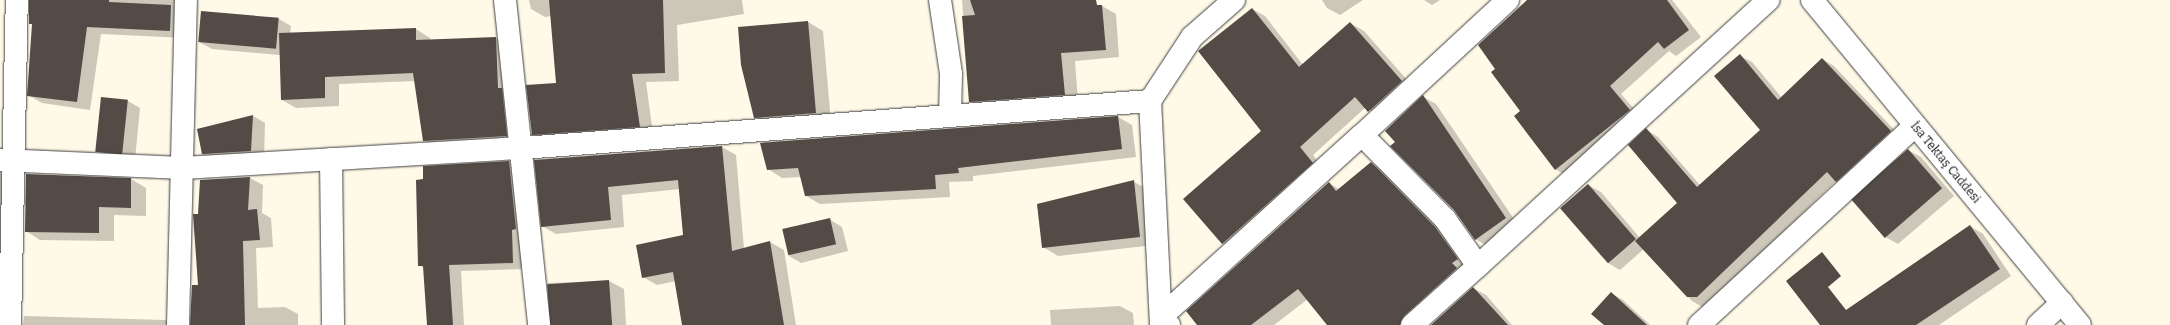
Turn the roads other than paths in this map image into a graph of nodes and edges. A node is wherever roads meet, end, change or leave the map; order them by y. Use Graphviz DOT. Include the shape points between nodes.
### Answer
graph roads {
  1 [pos="17,0"];
  2 [pos="186,0"];
  3 [pos="504,0"];
  4 [pos="940,0"];
  5 [pos="1234,0"];
  6 [pos="1508,0"];
  7 [pos="1768,0"];
  8 [pos="1812,0"];
  9 [pos="1150,101"];
  10 [pos="950,116"];
  11 [pos="1915,126"];
  12 [pos="1362,135"];
  13 [pos="522,148"];
  14 [pos="331,160"];
  15 [pos="7,161"];
  16 [pos="183,168"];
  17 [pos="1478,266"];
  18 [pos="2062,303"];
  19 [pos="1164,322"];
  20 [pos="10,325"];
  21 [pos="178,325"];
  22 [pos="333,325"];
  23 [pos="539,325"];
  24 [pos="1412,325"];
  25 [pos="1699,325"];
  26 [pos="2038,325"];
  27 [pos="2080,325"];
  1 -- 15 [label="street"];
  2 -- 16 [label="street"];
  3 -- 13 [label="street"];
  4 -- 10 [label="street" via="951,74"];
  5 -- 9 [label="street" via="1192,37"];
  6 -- 12 [label="street"];
  7 -- 17 [label="street"];
  8 -- 11 [label="street, İsa Tektaş Caddesi"];
  9 -- 10 [label="street"];
  9 -- 19 [label="street"];
  10 -- 13 [label="street"];
  11 -- 18 [label="street, İsa Tektaş Caddesi"];
  11 -- 25 [label="street"];
  12 -- 17 [label="street" via="1445,219"];
  12 -- 19 [label="street"];
  13 -- 14 [label="street"];
  13 -- 23 [label="street"];
  14 -- 16 [label="street"];
  14 -- 22 [label="street"];
  15 -- 16 [label="street"];
  15 -- 20 [label="street"];
  16 -- 21 [label="street"];
  17 -- 24 [label="street"];
  18 -- 26 [label="street"];
  18 -- 27 [label="street, İsa Tektaş Caddesi"];
}
